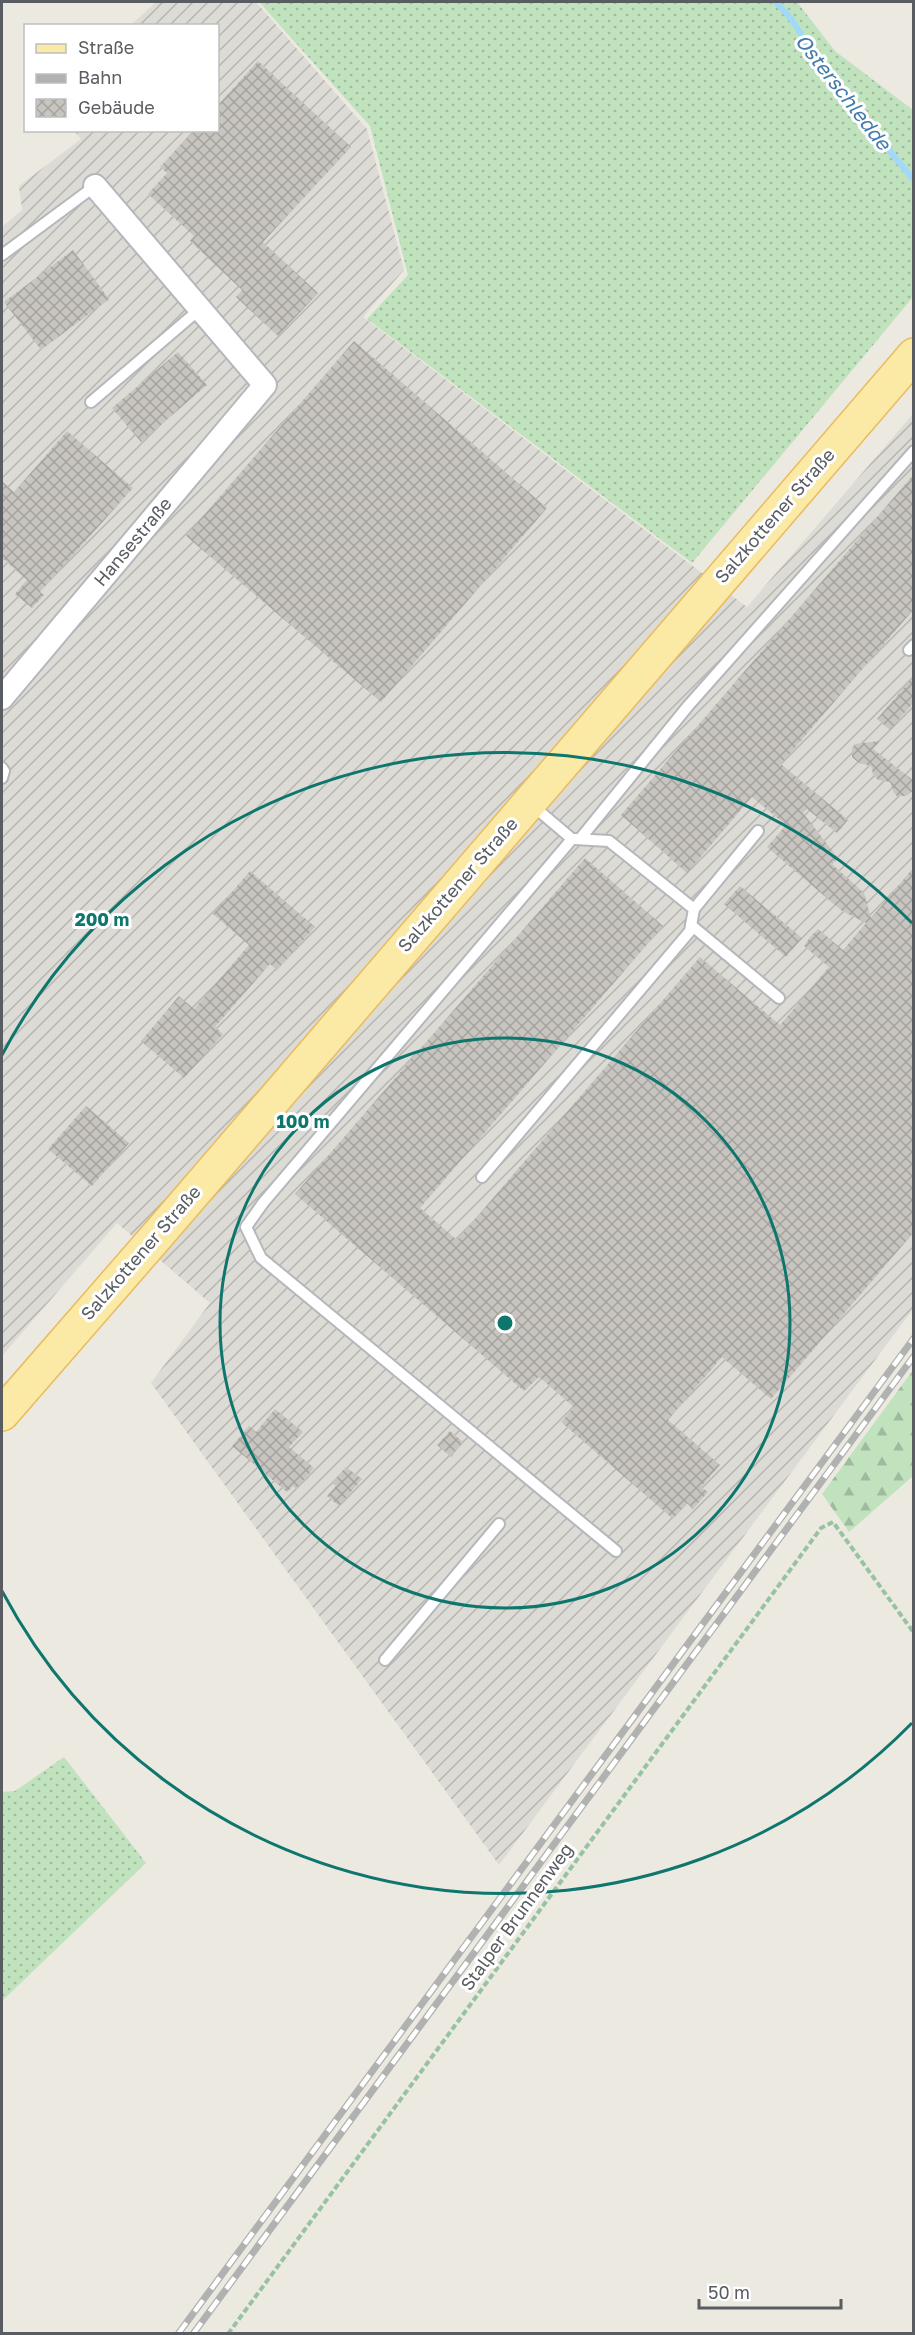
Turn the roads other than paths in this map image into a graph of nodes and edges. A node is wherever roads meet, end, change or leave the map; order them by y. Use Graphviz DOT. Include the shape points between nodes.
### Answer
graph roads {
  1 [pos="95,186"];
  2 [pos="2,255"];
  3 [pos="200,309"];
  4 [pos="914,355"];
  5 [pos="91,402"];
  6 [pos="914,450"];
  7 [pos="2,698"];
  8 [pos="2,768"];
  9 [pos="2,778"];
  10 [pos="529,803"];
  11 [pos="758,831"];
  12 [pos="576,839"];
  13 [pos="694,909"];
  14 [pos="691,925"];
  15 [pos="779,998"];
  16 [pos="482,1177"];
  17 [pos="2,1414"];
  18 [pos="499,1524"];
  19 [pos="616,1551"];
  20 [pos="385,1660"];
  1 -- 2 [label="lane"];
  1 -- 3 [label="street"];
  3 -- 5 [label="lane"];
  3 -- 7 [label="street, Hansestraße" via="265,385"];
  4 -- 10 [label="main road, Salzkottener Straße"];
  6 -- 12 [label="lane"];
  8 -- 9 [label="lane"];
  10 -- 12 [label="lane"];
  10 -- 17 [label="main road, Salzkottener Straße"];
  11 -- 13 [label="lane"];
  12 -- 13 [label="lane" via="609,841"];
  12 -- 19 [label="lane" via="246,1227 261,1258"];
  13 -- 14 [label="lane"];
  14 -- 15 [label="lane"];
  14 -- 16 [label="lane" via="690,931"];
  18 -- 20 [label="lane"];
}
